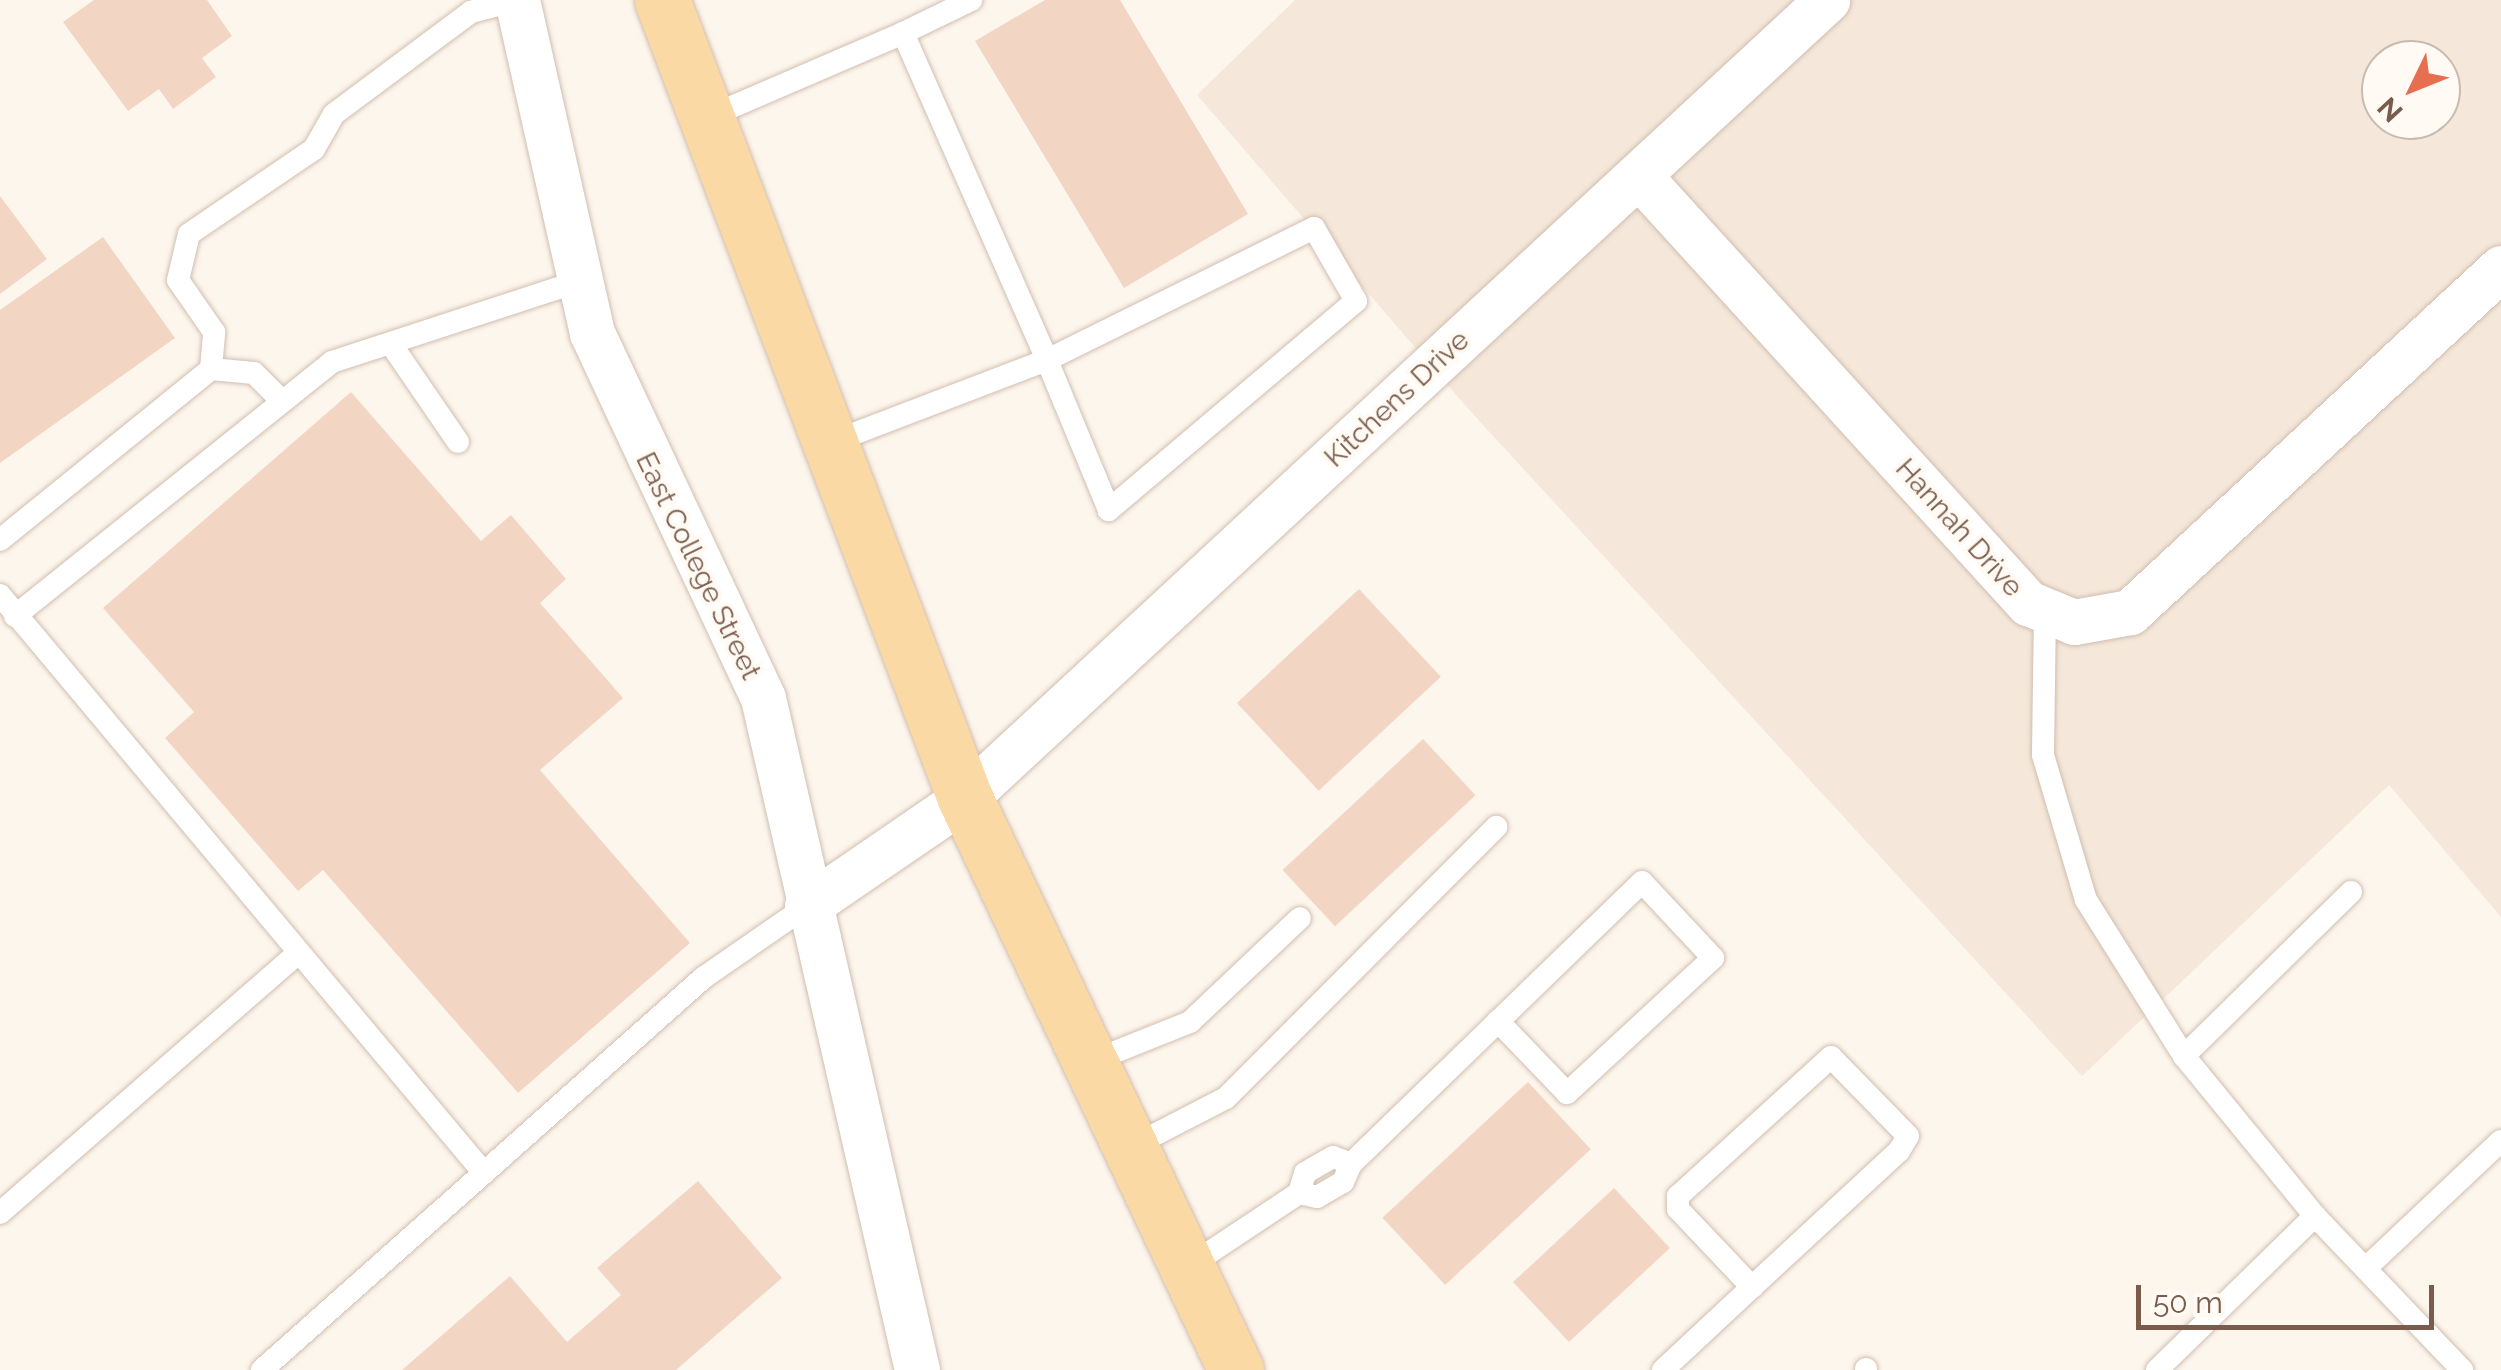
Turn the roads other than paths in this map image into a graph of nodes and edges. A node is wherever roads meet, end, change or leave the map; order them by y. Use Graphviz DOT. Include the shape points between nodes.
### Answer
graph roads {
  1 [pos="517,0"];
  2 [pos="662,0"];
  3 [pos="971,0"];
  4 [pos="1828,0"];
  5 [pos="902,34"];
  6 [pos="706,118"];
  7 [pos="1638,176"];
  8 [pos="2501,268"];
  9 [pos="580,281"];
  10 [pos="393,347"];
  11 [pos="1047,360"];
  12 [pos="211,369"];
  13 [pos="281,400"];
  14 [pos="458,442"];
  15 [pos="827,444"];
  16 [pos="0,540"];
  17 [pos="0,595"];
  18 [pos="2045,610"];
  19 [pos="15,616"];
  20 [pos="965,798"];
  21 [pos="1496,826"];
  22 [pos="2351,892"];
  23 [pos="807,906"];
  24 [pos="1300,918"];
  25 [pos="298,953"];
  26 [pos="1498,1021"];
  27 [pos="2184,1056"];
  28 [pos="1086,1064"];
  29 [pos="2501,1141"];
  30 [pos="1126,1150"];
  31 [pos="484,1173"];
  32 [pos="0,1213"];
  33 [pos="2316,1216"];
  34 [pos="2366,1268"];
  35 [pos="1185,1269"];
  36 [pos="1752,1287"];
  37 [pos="262,1370"];
  38 [pos="917,1370"];
  39 [pos="1236,1370"];
  40 [pos="1662,1370"];
  41 [pos="2157,1370"];
  42 [pos="2462,1370"];
  1 -- 9 [label="street, East College Street"];
  1 -- 12 [label="lane" via="471,12 334,114 314,149 189,234 178,280 214,332"];
  2 -- 6 [label="main road"];
  3 -- 5 [label="lane"];
  4 -- 7 [label="street, Kitchens Drive"];
  5 -- 6 [label="lane"];
  5 -- 11 [label="lane"];
  6 -- 15 [label="main road"];
  7 -- 18 [label="street, Hannah Drive" via="2028,603"];
  7 -- 20 [label="street, Kitchens Drive"];
  8 -- 18 [label="street, Hannah Drive" via="2130,612 2074,622"];
  9 -- 10 [label="lane"];
  9 -- 23 [label="street, East College Street" via="630,430 763,698"];
  10 -- 13 [label="lane" via="332,362"];
  10 -- 14 [label="lane"];
  11 -- 11 [label="lane" via="1109,510 1356,300 1314,228"];
  11 -- 15 [label="lane"];
  12 -- 13 [label="lane" via="254,373"];
  12 -- 16 [label="lane"];
  13 -- 19 [label="lane"];
  15 -- 20 [label="main road"];
  17 -- 19 [label="lane"];
  18 -- 27 [label="lane" via="2042,755 2064,841 2121,968"];
  19 -- 25 [label="lane"];
  20 -- 23 [label="street, Kitchens Drive"];
  20 -- 28 [label="main road"];
  21 -- 30 [label="lane" via="1226,1098"];
  22 -- 27 [label="lane"];
  23 -- 31 [label="lane" via="704,978"];
  23 -- 38 [label="street, East College Street"];
  24 -- 28 [label="lane" via="1190,1022"];
  25 -- 31 [label="lane"];
  25 -- 32 [label="lane"];
  26 -- 26 [label="lane" via="1642,882 1713,958 1566,1093"];
  26 -- 35 [label="lane" via="1351,1164 1342,1182 1317,1196 1299,1193"];
  27 -- 33 [label="lane"];
  28 -- 30 [label="main road"];
  29 -- 34 [label="lane"];
  30 -- 35 [label="main road"];
  31 -- 37 [label="lane"];
  33 -- 34 [label="lane"];
  33 -- 41 [label="lane"];
  34 -- 42 [label="lane"];
  35 -- 39 [label="main road"];
  36 -- 36 [label="lane" via="1908,1136 1830,1058 1678,1196 1678,1209"];
  36 -- 40 [label="lane"];
}
